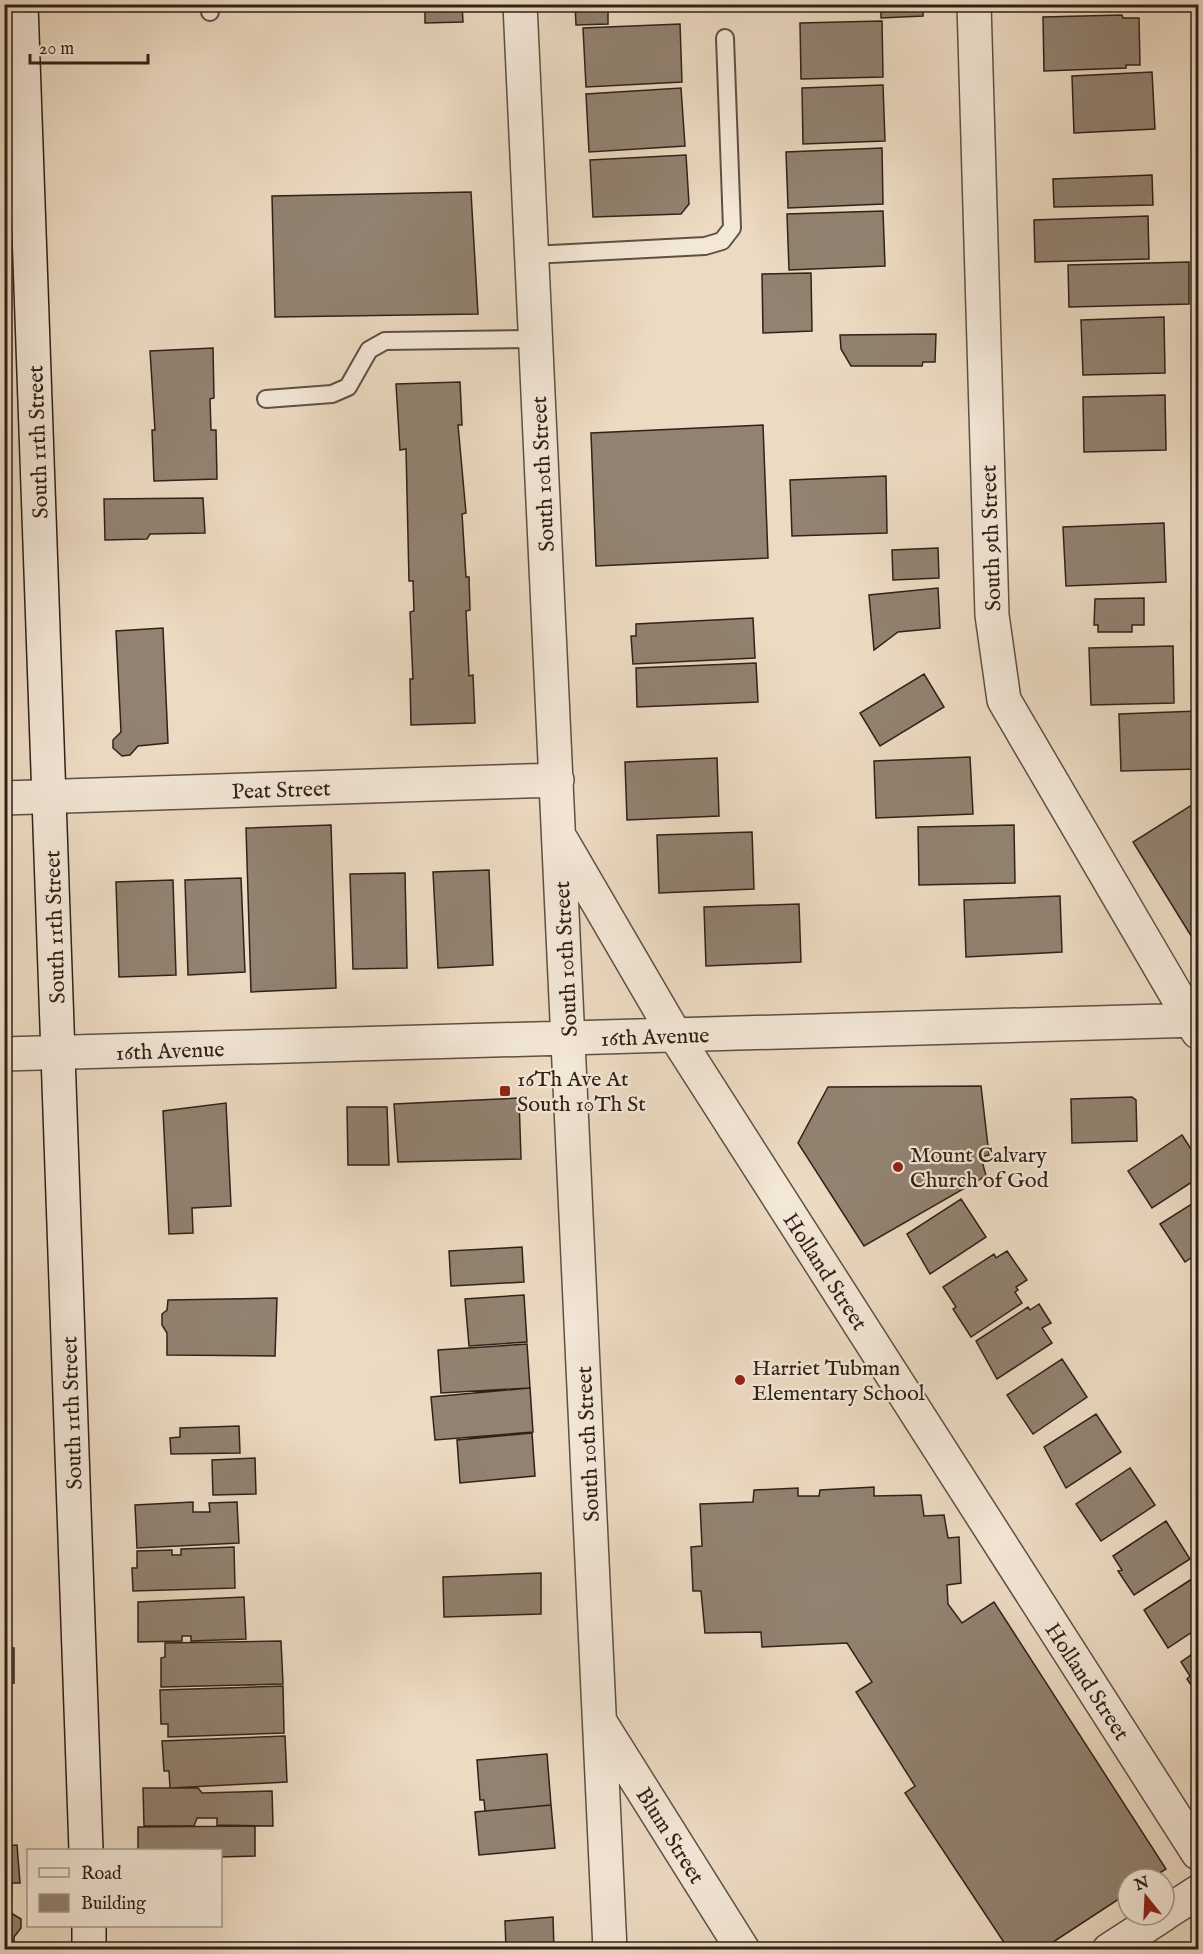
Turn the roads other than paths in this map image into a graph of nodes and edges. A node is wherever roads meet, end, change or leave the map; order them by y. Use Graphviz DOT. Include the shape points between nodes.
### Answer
graph roads {
  1 [pos="520,4"];
  2 [pos="974,4"];
  3 [pos="16,24"];
  4 [pos="725,38"];
  5 [pos="16,167"];
  6 [pos="532,255"];
  7 [pos="536,339"];
  8 [pos="267,399"];
  9 [pos="557,780"];
  10 [pos="4,798"];
  11 [pos="50,798"];
  12 [pos="560,837"];
  13 [pos="1196,1024"];
  14 [pos="675,1035"];
  15 [pos="569,1039"];
  16 [pos="58,1053"];
  17 [pos="4,1054"];
  18 [pos="600,1721"];
  19 [pos="86,1849"];
  20 [pos="1198,1853"];
  21 [pos="1198,1892"];
  22 [pos="1176,1906"];
  23 [pos="89,1927"];
  24 [pos="1144,1927"];
  25 [pos="89,1950"];
  26 [pos="610,1950"];
  27 [pos="743,1950"];
  28 [pos="1109,1950"];
  1 -- 6 [label="street, South 10th Street"];
  2 -- 13 [label="street, South 9th Street" via="992,615 1004,700"];
  3 -- 5 [label="street, South 11th Street"];
  4 -- 6 [label="lane" via="732,228 722,241 705,246"];
  5 -- 11 [label="street, South 11th Street"];
  6 -- 7 [label="street, South 10th Street"];
  7 -- 8 [label="lane" via="385,341 369,350 348,387 332,394"];
  7 -- 9 [label="street, South 10th Street"];
  9 -- 11 [label="street, Peat Street"];
  9 -- 12 [label="street, South 10th Street"];
  10 -- 11 [label="street, Peat Street"];
  11 -- 16 [label="street, South 11th Street"];
  12 -- 14 [label="street, Holland Street"];
  12 -- 15 [label="street, South 10th Street"];
  13 -- 14 [label="street, 16th Avenue"];
  14 -- 15 [label="street, 16th Avenue"];
  14 -- 20 [label="street, Holland Street"];
  15 -- 16 [label="street, 16th Avenue"];
  15 -- 18 [label="street, South 10th Street"];
  16 -- 17 [label="street, 16th Avenue"];
  16 -- 19 [label="street, South 11th Street"];
  18 -- 26 [label="street, South 10th Street"];
  18 -- 27 [label="street, Blum Street"];
  21 -- 22 [label="street"];
  23 -- 25 [label="street"];
  24 -- 28 [label="street"];
}
